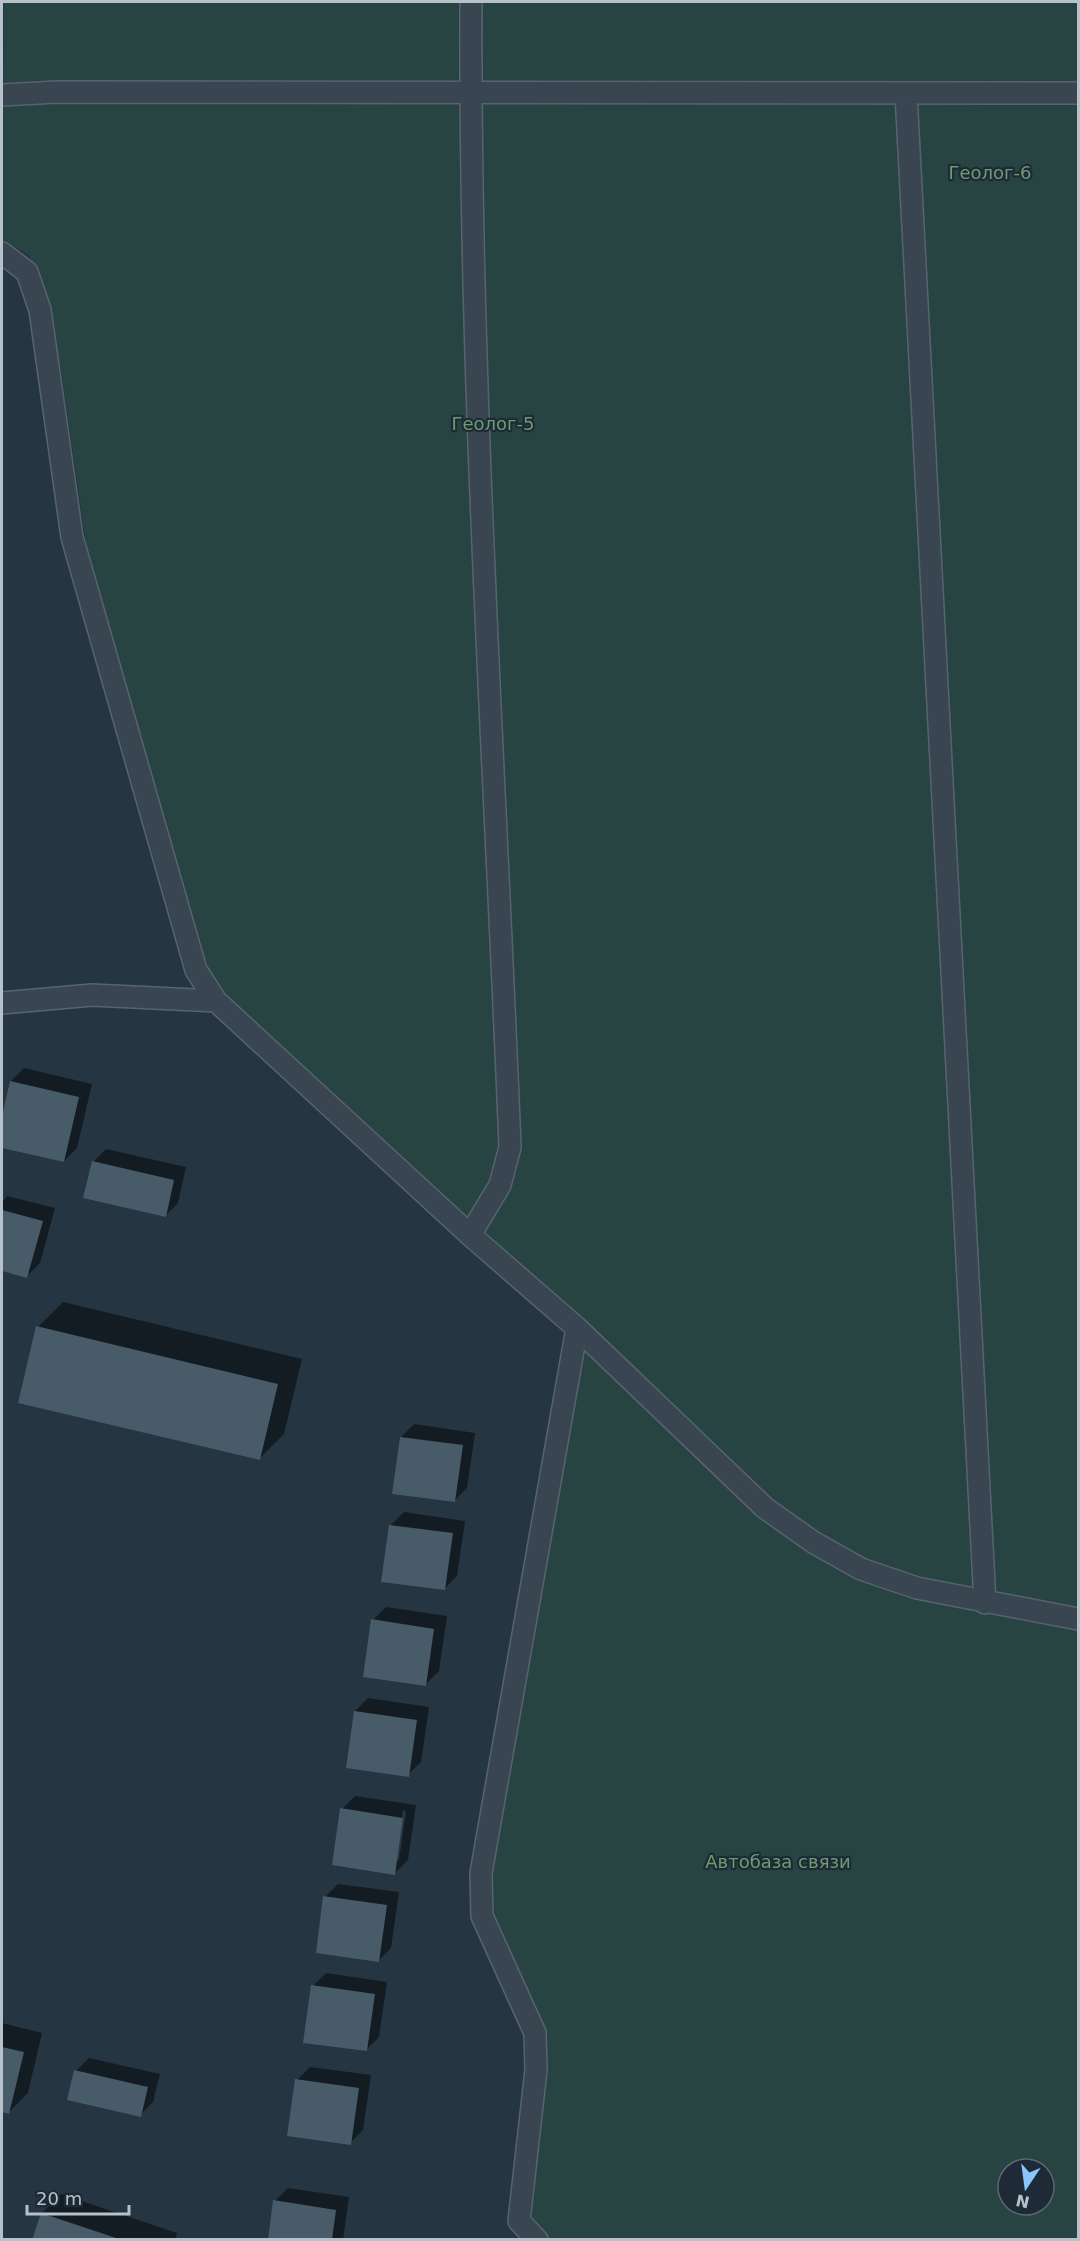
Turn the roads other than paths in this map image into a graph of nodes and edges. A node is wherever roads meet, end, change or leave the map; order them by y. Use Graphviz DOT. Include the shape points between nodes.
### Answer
graph roads {
  1 [pos="471,2"];
  2 [pos="906,93"];
  3 [pos="1078,93"];
  4 [pos="471,94"];
  5 [pos="2,95"];
  6 [pos="2,253"];
  7 [pos="216,1001"];
  8 [pos="2,1003"];
  9 [pos="470,1235"];
  10 [pos="577,1328"];
  11 [pos="985,1603"];
  12 [pos="1078,1619"];
  13 [pos="537,2240"];
  1 -- 4 [label="lane"];
  2 -- 3 [label="lane"];
  2 -- 4 [label="lane"];
  2 -- 11 [label="lane"];
  4 -- 5 [label="lane"];
  4 -- 9 [label="lane" via="480,482 510,1147 500,1185"];
  6 -- 7 [label="lane" via="27,272 40,310 72,537 196,970"];
  7 -- 8 [label="lane" via="92,995"];
  7 -- 9 [label="lane"];
  9 -- 10 [label="lane"];
  10 -- 11 [label="lane" via="765,1508 813,1542 861,1569 917,1588"];
  10 -- 13 [label="lane" via="481,1873 482,1916 535,2033 536,2070 519,2221"];
  11 -- 12 [label="lane"];
}
